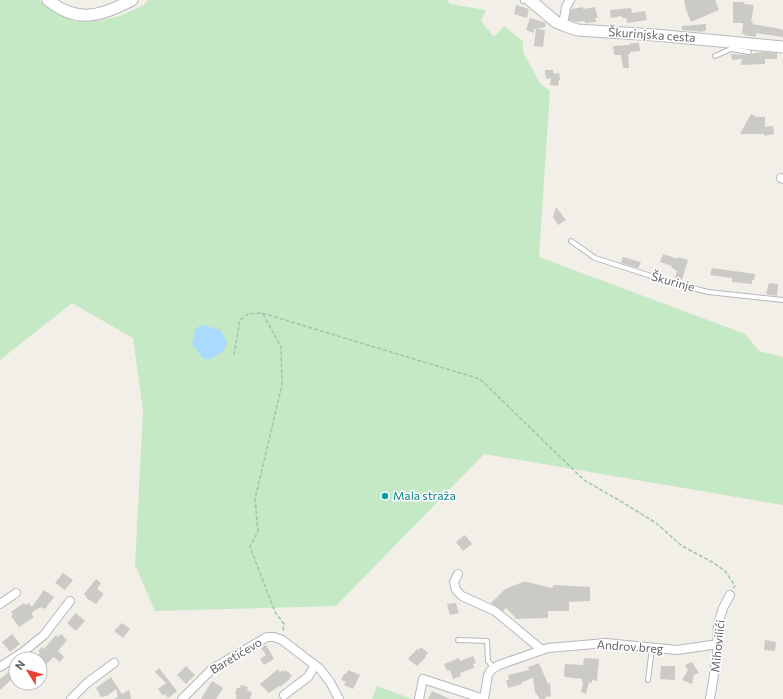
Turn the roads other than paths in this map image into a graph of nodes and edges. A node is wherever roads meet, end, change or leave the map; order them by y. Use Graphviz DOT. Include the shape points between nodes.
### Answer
graph roads {
  1 [pos="48,0"];
  2 [pos="132,0"];
  3 [pos="526,0"];
  4 [pos="570,0"];
  5 [pos="563,26"];
  6 [pos="731,46"];
  7 [pos="783,47"];
  8 [pos="749,52"];
  9 [pos="715,56"];
  10 [pos="571,241"];
  11 [pos="783,300"];
  12 [pos="458,574"];
  13 [pos="16,593"];
  14 [pos="730,595"];
  15 [pos="70,601"];
  16 [pos="0,604"];
  17 [pos="458,640"];
  18 [pos="718,644"];
  19 [pos="652,648"];
  20 [pos="542,650"];
  21 [pos="114,663"];
  22 [pos="315,665"];
  23 [pos="0,667"];
  24 [pos="494,668"];
  25 [pos="648,680"];
  26 [pos="284,695"];
  27 [pos="71,699"];
  28 [pos="182,699"];
  29 [pos="339,699"];
  30 [pos="419,699"];
  31 [pos="484,699"];
  32 [pos="710,699"];
  1 -- 2 [label="street" via="61,9 85,16 101,14"];
  3 -- 5 [label="street, Škurinjska cesta"];
  4 -- 5 [label="street" via="566,7"];
  5 -- 6 [label="street, Škurinjska cesta" via="578,30 662,35"];
  6 -- 7 [label="street, Škurinjska cesta"];
  6 -- 8 [label="lane"];
  6 -- 9 [label="lane"];
  10 -- 11 [label="lane, Škurinje" via="595,258 673,283 708,292"];
  12 -- 20 [label="street" via="454,582 456,590 462,596 495,612"];
  13 -- 16 [label="street"];
  14 -- 18 [label="street, Mihovilići" via="718,624"];
  15 -- 23 [label="street" via="44,635"];
  17 -- 24 [label="lane" via="487,641 488,662"];
  18 -- 19 [label="street, Androv breg" via="677,650"];
  18 -- 32 [label="street, Mihovilići"];
  19 -- 20 [label="street, Androv breg" via="606,643 569,645"];
  19 -- 25 [label="lane"];
  20 -- 24 [label="street, Androv breg"];
  21 -- 27 [label="street" via="87,682"];
  22 -- 26 [label="street" via="308,677"];
  22 -- 28 [label="street, Baretićevo" via="282,640 267,637 218,664"];
  22 -- 29 [label="street" via="330,682"];
  24 -- 31 [label="street" via="488,675"];
  30 -- 31 [label="street" via="424,679"];
}
